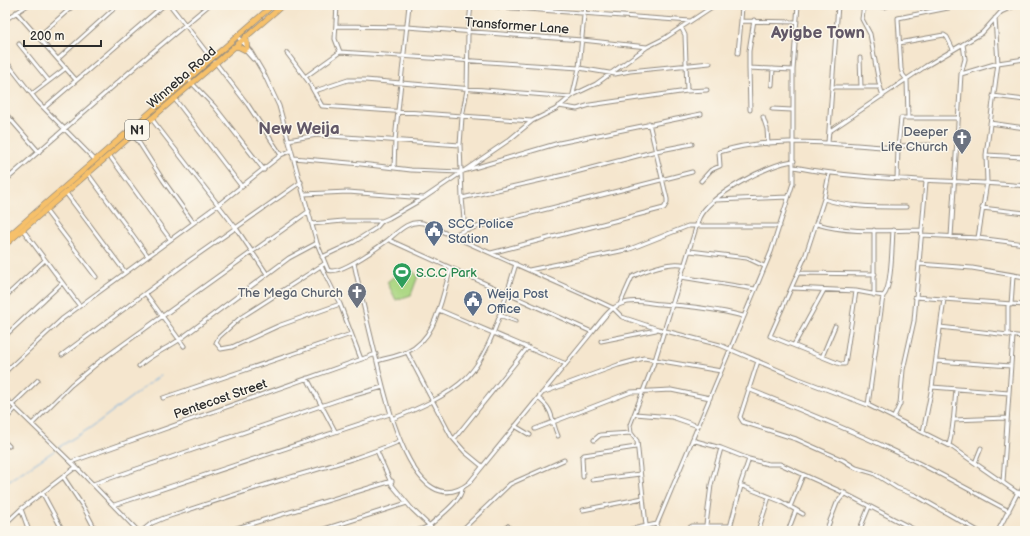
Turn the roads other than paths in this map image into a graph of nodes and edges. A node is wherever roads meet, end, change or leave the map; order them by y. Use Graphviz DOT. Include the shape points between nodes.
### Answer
graph roads {
  1 [pos="28,5"];
  2 [pos="74,5"];
  3 [pos="118,5"];
  4 [pos="164,5"];
  5 [pos="170,5"];
  6 [pos="209,5"];
  7 [pos="273,5"];
  8 [pos="283,5"];
  9 [pos="337,5"];
  10 [pos="409,5"];
  11 [pos="472,5"];
  12 [pos="585,5"];
  13 [pos="715,5"];
  14 [pos="742,5"];
  15 [pos="798,5"];
  16 [pos="838,5"];
  17 [pos="861,5"];
  18 [pos="864,5"];
  19 [pos="890,5"];
  20 [pos="1017,5"];
  21 [pos="958,6"];
  22 [pos="266,11"];
  23 [pos="16,12"];
  24 [pos="584,12"];
  25 [pos="270,16"];
  26 [pos="995,18"];
  27 [pos="5,20"];
  28 [pos="754,20"];
  29 [pos="690,21"];
  30 [pos="741,21"];
  31 [pos="796,22"];
  32 [pos="186,26"];
  33 [pos="337,26"];
  34 [pos="407,27"];
  35 [pos="681,27"];
  36 [pos="468,33"];
  37 [pos="38,36"];
  38 [pos="246,36"];
  39 [pos="235,37"];
  40 [pos="582,40"];
  41 [pos="240,42"];
  42 [pos="899,42"];
  43 [pos="19,44"];
  44 [pos="963,44"];
  45 [pos="233,48"];
  46 [pos="647,48"];
  47 [pos="246,49"];
  48 [pos="953,49"];
  49 [pos="340,52"];
  50 [pos="287,53"];
  51 [pos="738,53"];
  52 [pos="404,56"];
  53 [pos="860,58"];
  54 [pos="1025,58"];
  55 [pos="58,59"];
  56 [pos="5,60"];
  57 [pos="213,60"];
  58 [pos="467,60"];
  59 [pos="998,62"];
  60 [pos="710,63"];
  61 [pos="685,65"];
  62 [pos="66,68"];
  63 [pos="579,68"];
  64 [pos="749,68"];
  65 [pos="12,69"];
  66 [pos="773,69"];
  67 [pos="793,70"];
  68 [pos="610,72"];
  69 [pos="961,74"];
  70 [pos="5,75"];
  71 [pos="305,77"];
  72 [pos="76,80"];
  73 [pos="907,80"];
  74 [pos="50,81"];
  75 [pos="190,81"];
  76 [pos="402,83"];
  77 [pos="772,85"];
  78 [pos="833,87"];
  79 [pos="861,87"];
  80 [pos="879,87"];
  81 [pos="467,90"];
  82 [pos="708,90"];
  83 [pos="315,91"];
  84 [pos="687,91"];
  85 [pos="32,94"];
  86 [pos="571,96"];
  87 [pos="883,96"];
  88 [pos="993,96"];
  89 [pos="174,98"];
  90 [pos="1025,100"];
  91 [pos="559,106"];
  92 [pos="44,108"];
  93 [pos="772,109"];
  94 [pos="750,110"];
  95 [pos="792,110"];
  96 [pos="398,112"];
  97 [pos="5,113"];
  98 [pos="701,114"];
  99 [pos="462,117"];
  100 [pos="762,117"];
  101 [pos="908,117"];
  102 [pos="151,118"];
  103 [pos="957,118"];
  104 [pos="10,119"];
  105 [pos="532,121"];
  106 [pos="990,123"];
  107 [pos="5,124"];
  108 [pos="649,124"];
  109 [pos="1025,128"];
  110 [pos="65,130"];
  111 [pos="830,131"];
  112 [pos="132,135"];
  113 [pos="288,140"];
  114 [pos="395,140"];
  115 [pos="793,141"];
  116 [pos="828,143"];
  117 [pos="460,144"];
  118 [pos="692,144"];
  119 [pos="768,144"];
  120 [pos="930,145"];
  121 [pos="898,147"];
  122 [pos="290,151"];
  123 [pos="656,151"];
  124 [pos="39,152"];
  125 [pos="109,155"];
  126 [pos="986,155"];
  127 [pos="281,156"];
  128 [pos="293,158"];
  129 [pos="1025,158"];
  130 [pos="95,160"];
  131 [pos="794,161"];
  132 [pos="794,166"];
  133 [pos="394,168"];
  134 [pos="264,170"];
  135 [pos="460,172"];
  136 [pos="692,172"];
  137 [pos="88,174"];
  138 [pos="829,174"];
  139 [pos="663,179"];
  140 [pos="897,179"];
  141 [pos="5,181"];
  142 [pos="701,181"];
  143 [pos="954,181"];
  144 [pos="301,182"];
  145 [pos="926,182"];
  146 [pos="987,182"];
  147 [pos="1025,186"];
  148 [pos="242,187"];
  149 [pos="66,193"];
  150 [pos="304,194"];
  151 [pos="424,198"];
  152 [pos="462,198"];
  153 [pos="788,198"];
  154 [pos="824,199"];
  155 [pos="716,200"];
  156 [pos="218,205"];
  157 [pos="906,207"];
  158 [pos="982,208"];
  159 [pos="46,211"];
  160 [pos="309,212"];
  161 [pos="1025,213"];
  162 [pos="382,221"];
  163 [pos="193,222"];
  164 [pos="312,224"];
  165 [pos="816,224"];
  166 [pos="697,226"];
  167 [pos="780,226"];
  168 [pos="236,228"];
  169 [pos="23,230"];
  170 [pos="464,230"];
  171 [pos="874,230"];
  172 [pos="893,230"];
  173 [pos="922,230"];
  174 [pos="922,235"];
  175 [pos="951,237"];
  176 [pos="455,238"];
  177 [pos="978,238"];
  178 [pos="5,239"];
  179 [pos="170,239"];
  180 [pos="389,240"];
  181 [pos="317,243"];
  182 [pos="1025,244"];
  183 [pos="5,245"];
  184 [pos="252,251"];
  185 [pos="690,251"];
  186 [pos="490,253"];
  187 [pos="148,256"];
  188 [pos="322,257"];
  189 [pos="45,260"];
  190 [pos="354,263"];
  191 [pos="324,264"];
  192 [pos="516,264"];
  193 [pos="919,264"];
  194 [pos="684,265"];
  195 [pos="321,266"];
  196 [pos="764,266"];
  197 [pos="451,269"];
  198 [pos="529,270"];
  199 [pos="125,272"];
  200 [pos="799,272"];
  201 [pos="267,274"];
  202 [pos="874,274"];
  203 [pos="1013,276"];
  204 [pos="681,277"];
  205 [pos="1025,277"];
  206 [pos="96,278"];
  207 [pos="62,283"];
  208 [pos="793,288"];
  209 [pos="755,289"];
  210 [pos="824,290"];
  211 [pos="856,292"];
  212 [pos="146,294"];
  213 [pos="506,294"];
  214 [pos="874,295"];
  215 [pos="883,296"];
  216 [pos="5,297"];
  217 [pos="915,297"];
  218 [pos="944,299"];
  219 [pos="340,304"];
  220 [pos="620,304"];
  221 [pos="673,304"];
  222 [pos="1010,304"];
  223 [pos="79,305"];
  224 [pos="1025,305"];
  225 [pos="613,308"];
  226 [pos="439,310"];
  227 [pos="499,315"];
  228 [pos="161,316"];
  229 [pos="743,316"];
  230 [pos="516,321"];
  231 [pos="835,326"];
  232 [pos="940,328"];
  233 [pos="658,329"];
  234 [pos="664,331"];
  235 [pos="494,332"];
  236 [pos="592,332"];
  237 [pos="352,334"];
  238 [pos="1008,334"];
  239 [pos="5,336"];
  240 [pos="1013,336"];
  241 [pos="1025,337"];
  242 [pos="179,340"];
  243 [pos="601,341"];
  244 [pos="794,345"];
  245 [pos="184,346"];
  246 [pos="528,347"];
  247 [pos="730,349"];
  248 [pos="408,352"];
  249 [pos="62,354"];
  250 [pos="376,354"];
  251 [pos="822,357"];
  252 [pos="361,359"];
  253 [pos="655,360"];
  254 [pos="377,361"];
  255 [pos="758,361"];
  256 [pos="936,361"];
  257 [pos="566,364"];
  258 [pos="139,366"];
  259 [pos="1011,366"];
  260 [pos="721,371"];
  261 [pos="5,372"];
  262 [pos="307,378"];
  263 [pos="38,380"];
  264 [pos="383,387"];
  265 [pos="932,387"];
  266 [pos="748,389"];
  267 [pos="643,390"];
  268 [pos="956,390"];
  269 [pos="1009,392"];
  270 [pos="541,393"];
  271 [pos="5,398"];
  272 [pos="163,398"];
  273 [pos="538,398"];
  274 [pos="710,398"];
  275 [pos="433,400"];
  276 [pos="12,405"];
  277 [pos="868,405"];
  278 [pos="322,406"];
  279 [pos="16,408"];
  280 [pos="390,414"];
  281 [pos="635,414"];
  282 [pos="894,417"];
  283 [pos="1006,418"];
  284 [pos="392,419"];
  285 [pos="5,420"];
  286 [pos="954,420"];
  287 [pos="553,422"];
  288 [pos="32,424"];
  289 [pos="515,426"];
  290 [pos="698,426"];
  291 [pos="535,429"];
  292 [pos="335,431"];
  293 [pos="923,432"];
  294 [pos="631,433"];
  295 [pos="530,435"];
  296 [pos="558,436"];
  297 [pos="454,439"];
  298 [pos="594,440"];
  299 [pos="692,440"];
  300 [pos="400,441"];
  301 [pos="5,442"];
  302 [pos="949,445"];
  303 [pos="9,446"];
  304 [pos="636,448"];
  305 [pos="721,448"];
  306 [pos="981,448"];
  307 [pos="377,452"];
  308 [pos="749,459"];
  309 [pos="564,460"];
  310 [pos="71,462"];
  311 [pos="975,463"];
  312 [pos="482,466"];
  313 [pos="76,467"];
  314 [pos="640,474"];
  315 [pos="803,475"];
  316 [pos="583,477"];
  317 [pos="64,478"];
  318 [pos="592,480"];
  319 [pos="392,481"];
  320 [pos="1003,482"];
  321 [pos="1025,483"];
  322 [pos="93,484"];
  323 [pos="741,486"];
  324 [pos="462,488"];
  325 [pos="845,493"];
  326 [pos="1019,493"];
  327 [pos="43,494"];
  328 [pos="769,497"];
  329 [pos="643,498"];
  330 [pos="1025,498"];
  331 [pos="407,503"];
  332 [pos="114,505"];
  333 [pos="790,507"];
  334 [pos="869,507"];
  335 [pos="21,509"];
  336 [pos="583,510"];
  337 [pos="796,510"];
  338 [pos="1009,511"];
  339 [pos="803,514"];
  340 [pos="5,524"];
  341 [pos="657,524"];
  342 [pos="646,525"];
  343 [pos="706,525"];
  344 [pos="430,526"];
  345 [pos="508,526"];
  346 [pos="730,526"];
  347 [pos="29,531"];
  348 [pos="63,531"];
  349 [pos="96,531"];
  350 [pos="138,531"];
  351 [pos="142,531"];
  352 [pos="227,531"];
  353 [pos="318,531"];
  354 [pos="416,531"];
  355 [pos="435,531"];
  356 [pos="461,531"];
  357 [pos="503,531"];
  358 [pos="622,531"];
  359 [pos="658,531"];
  360 [pos="689,531"];
  361 [pos="729,531"];
  362 [pos="758,531"];
  363 [pos="788,531"];
  364 [pos="826,531"];
  365 [pos="859,531"];
  366 [pos="917,531"];
  367 [pos="978,531"];
  368 [pos="998,531"];
  1 -- 23 [label="street"];
  2 -- 37 [label="street"];
  3 -- 55 [label="street"];
  4 -- 72 [label="street"];
  5 -- 32 [label="street"];
  6 -- 32 [label="street"];
  7 -- 22 [label="highway, Winneba Road / N1"];
  8 -- 25 [label="highway, Winneba Road / N1"];
  9 -- 33 [label="street"];
  10 -- 34 [label="street"];
  11 -- 24 [label="street"];
  11 -- 36 [label="street"];
  12 -- 24 [label="street"];
  13 -- 29 [label="street"];
  14 -- 30 [label="street"];
  15 -- 31 [label="street"];
  16 -- 78 [label="street"];
  17 -- 18 [label="street"];
  18 -- 19 [label="street"];
  18 -- 80 [label="street" via="862,19 870,34"];
  20 -- 26 [label="street" via="1005,9"];
  21 -- 42 [label="street" via="898,17"];
  22 -- 25 [label="highway"];
  22 -- 39 [label="highway, Winneba Road / N1"];
  23 -- 27 [label="street"];
  23 -- 37 [label="street"];
  24 -- 29 [label="street"];
  24 -- 40 [label="street"];
  25 -- 38 [label="highway, Winneba Road / N1"];
  26 -- 44 [label="street" via="982,33"];
  26 -- 59 [label="street"];
  28 -- 30 [label="street"];
  28 -- 31 [label="street"];
  28 -- 64 [label="street"];
  29 -- 35 [label="street"];
  30 -- 51 [label="street"];
  31 -- 67 [label="street"];
  32 -- 57 [label="street"];
  32 -- 110 [label="street" via="149,55"];
  33 -- 34 [label="street, Transformer Lane"];
  33 -- 49 [label="street" via="336,43"];
  34 -- 36 [label="street, Transformer Lane"];
  34 -- 52 [label="street"];
  35 -- 46 [label="street"];
  35 -- 61 [label="street" via="685,35"];
  36 -- 40 [label="street, Transformer Lane"];
  36 -- 58 [label="street"];
  37 -- 55 [label="street"];
  38 -- 41 [label="highway, Winneba Road / N1"];
  38 -- 47 [label="highway"];
  39 -- 41 [label="street"];
  39 -- 57 [label="highway, Winneba Road / N1"];
  40 -- 46 [label="street, Transformer Lane"];
  40 -- 63 [label="street"];
  41 -- 45 [label="highway, Winneba Road / N1"];
  41 -- 47 [label="street"];
  42 -- 48 [label="street" via="944,35"];
  42 -- 73 [label="street" via="901,72"];
  43 -- 74 [label="street"];
  44 -- 48 [label="street"];
  44 -- 69 [label="street" via="965,59"];
  45 -- 47 [label="highway"];
  45 -- 57 [label="highway, Winneba Road / N1"];
  46 -- 68 [label="street"];
  47 -- 113 [label="street" via="274,94"];
  48 -- 73 [label="street"];
  49 -- 52 [label="street"];
  49 -- 71 [label="street"];
  50 -- 71 [label="street"];
  52 -- 58 [label="street"];
  52 -- 76 [label="street"];
  53 -- 79 [label="street"];
  54 -- 59 [label="street"];
  55 -- 62 [label="street"];
  56 -- 65 [label="street"];
  57 -- 75 [label="highway, Winneba Road / N1"];
  57 -- 127 [label="street" via="248,105"];
  58 -- 63 [label="street"];
  58 -- 81 [label="street"];
  59 -- 69 [label="street"];
  59 -- 88 [label="street"];
  60 -- 61 [label="street"];
  61 -- 68 [label="street" via="615,74"];
  61 -- 84 [label="street"];
  62 -- 72 [label="street"];
  62 -- 74 [label="street"];
  63 -- 68 [label="street"];
  63 -- 86 [label="street"];
  64 -- 66 [label="street"];
  64 -- 94 [label="street"];
  65 -- 70 [label="street"];
  65 -- 85 [label="street"];
  66 -- 67 [label="street"];
  66 -- 77 [label="street"];
  67 -- 95 [label="street"];
  68 -- 86 [label="street" via="596,84"];
  69 -- 103 [label="street"];
  71 -- 83 [label="street"];
  72 -- 92 [label="street"];
  73 -- 87 [label="street"];
  73 -- 101 [label="street"];
  74 -- 85 [label="street"];
  75 -- 89 [label="highway, Winneba Road / N1"];
  75 -- 130 [label="highway, Winneba Road / N1"];
  75 -- 134 [label="street" via="214,106"];
  76 -- 81 [label="street"];
  76 -- 83 [label="street" via="348,80"];
  76 -- 96 [label="street"];
  78 -- 79 [label="street"];
  78 -- 111 [label="street"];
  79 -- 80 [label="street"];
  80 -- 87 [label="street"];
  81 -- 86 [label="street"];
  81 -- 99 [label="street"];
  82 -- 84 [label="street"];
  83 -- 96 [label="street" via="322,106"];
  84 -- 91 [label="street" via="577,109"];
  85 -- 92 [label="street"];
  86 -- 91 [label="street"];
  87 -- 111 [label="street"];
  88 -- 90 [label="street"];
  88 -- 106 [label="street"];
  89 -- 102 [label="highway, Winneba Road / N1"];
  89 -- 148 [label="street"];
  91 -- 105 [label="street"];
  92 -- 110 [label="street"];
  93 -- 95 [label="street"];
  95 -- 115 [label="street"];
  96 -- 99 [label="street"];
  96 -- 114 [label="street"];
  97 -- 104 [label="street"];
  98 -- 108 [label="street"];
  99 -- 105 [label="street"];
  99 -- 117 [label="street"];
  100 -- 119 [label="street" via="767,129"];
  101 -- 103 [label="street"];
  101 -- 121 [label="street" via="900,120"];
  102 -- 112 [label="highway, Winneba Road / N1"];
  102 -- 156 [label="street"];
  103 -- 143 [label="street"];
  104 -- 107 [label="street"];
  104 -- 124 [label="street"];
  105 -- 135 [label="street" via="509,140"];
  106 -- 109 [label="street"];
  106 -- 126 [label="street"];
  108 -- 123 [label="street"];
  108 -- 135 [label="street" via="546,146"];
  110 -- 124 [label="street"];
  110 -- 130 [label="street"];
  111 -- 116 [label="street"];
  112 -- 125 [label="highway, Winneba Road / N1"];
  112 -- 163 [label="street"];
  113 -- 114 [label="street" via="317,134"];
  113 -- 122 [label="street"];
  114 -- 117 [label="street"];
  114 -- 133 [label="street"];
  115 -- 116 [label="street"];
  115 -- 119 [label="street"];
  115 -- 131 [label="street"];
  116 -- 121 [label="street"];
  117 -- 135 [label="street"];
  118 -- 123 [label="street"];
  119 -- 142 [label="street" via="734,147 719,152 720,166 711,170"];
  120 -- 121 [label="street"];
  121 -- 140 [label="street"];
  122 -- 127 [label="street"];
  122 -- 128 [label="street"];
  123 -- 139 [label="street"];
  123 -- 152 [label="street"];
  124 -- 141 [label="street"];
  125 -- 137 [label="highway, Winneba Road / N1"];
  125 -- 179 [label="street"];
  126 -- 129 [label="street"];
  126 -- 146 [label="street"];
  127 -- 134 [label="street"];
  128 -- 133 [label="street"];
  128 -- 144 [label="street"];
  130 -- 178 [label="highway, Winneba Road / N1"];
  131 -- 132 [label="street"];
  131 -- 155 [label="street" via="785,162 750,177"];
  132 -- 138 [label="street"];
  132 -- 153 [label="street" via="793,183"];
  133 -- 135 [label="street"];
  134 -- 148 [label="street"];
  135 -- 151 [label="street"];
  135 -- 152 [label="street"];
  136 -- 139 [label="street"];
  137 -- 149 [label="highway, Winneba Road / N1"];
  137 -- 187 [label="street"];
  138 -- 140 [label="street"];
  138 -- 154 [label="street"];
  139 -- 170 [label="street"];
  139 -- 186 [label="street" via="667,203 664,208"];
  140 -- 145 [label="street"];
  143 -- 145 [label="street"];
  143 -- 146 [label="street"];
  143 -- 175 [label="street"];
  144 -- 150 [label="street"];
  144 -- 168 [label="street"];
  145 -- 173 [label="street"];
  146 -- 147 [label="street"];
  146 -- 158 [label="street"];
  148 -- 156 [label="street"];
  149 -- 159 [label="highway, Winneba Road / N1"];
  149 -- 199 [label="street"];
  150 -- 151 [label="street" via="348,192"];
  150 -- 160 [label="street"];
  151 -- 162 [label="street"];
  152 -- 170 [label="street"];
  153 -- 155 [label="street"];
  153 -- 167 [label="street"];
  154 -- 157 [label="street" via="835,203 872,207"];
  154 -- 165 [label="street"];
  155 -- 166 [label="street" via="704,208"];
  156 -- 163 [label="street"];
  156 -- 168 [label="street"];
  158 -- 161 [label="street"];
  158 -- 177 [label="street"];
  159 -- 169 [label="highway, Winneba Road / N1"];
  159 -- 206 [label="street"];
  160 -- 164 [label="street"];
  160 -- 184 [label="street"];
  162 -- 164 [label="street"];
  162 -- 188 [label="street" via="354,242"];
  163 -- 179 [label="street"];
  164 -- 181 [label="street"];
  165 -- 171 [label="street" via="832,228"];
  165 -- 200 [label="street"];
  166 -- 167 [label="street"];
  166 -- 185 [label="street"];
  166 -- 198 [label="street" via="688,226 630,249"];
  167 -- 196 [label="street"];
  168 -- 184 [label="street"];
  168 -- 212 [label="street"];
  169 -- 183 [label="highway, Winneba Road / N1"];
  169 -- 189 [label="street"];
  170 -- 176 [label="street"];
  171 -- 172 [label="street"];
  171 -- 202 [label="street"];
  172 -- 173 [label="street"];
  172 -- 215 [label="street" via="889,280 886,294"];
  173 -- 174 [label="street"];
  174 -- 175 [label="street"];
  174 -- 193 [label="street"];
  175 -- 177 [label="street"];
  176 -- 180 [label="street" via="417,222 406,226"];
  176 -- 186 [label="street"];
  177 -- 182 [label="street"];
  179 -- 187 [label="street"];
  180 -- 190 [label="street"];
  180 -- 197 [label="street"];
  181 -- 188 [label="street"];
  181 -- 201 [label="street" via="295,254"];
  184 -- 201 [label="street"];
  184 -- 228 [label="street"];
  185 -- 194 [label="street"];
  185 -- 196 [label="street" via="747,258"];
  186 -- 192 [label="street"];
  187 -- 199 [label="street"];
  188 -- 191 [label="street"];
  189 -- 207 [label="street"];
  189 -- 216 [label="street"];
  190 -- 191 [label="street" via="333,272"];
  190 -- 250 [label="street"];
  191 -- 195 [label="street"];
  192 -- 198 [label="street"];
  192 -- 213 [label="street"];
  193 -- 203 [label="street" via="972,268"];
  193 -- 217 [label="street"];
  194 -- 204 [label="street"];
  194 -- 220 [label="street" via="665,265 632,277"];
  195 -- 219 [label="street"];
  195 -- 219 [label="street" via="240,318 216,343 220,348 232,347 278,326"];
  196 -- 209 [label="street"];
  197 -- 213 [label="street"];
  197 -- 226 [label="street"];
  198 -- 225 [label="street"];
  199 -- 223 [label="street"];
  200 -- 202 [label="street"];
  200 -- 208 [label="street"];
  201 -- 242 [label="street"];
  202 -- 214 [label="street"];
  203 -- 205 [label="street"];
  203 -- 222 [label="street"];
  204 -- 209 [label="street"];
  204 -- 221 [label="street"];
  207 -- 223 [label="street"];
  207 -- 239 [label="street"];
  208 -- 210 [label="street"];
  208 -- 244 [label="street" via="770,336"];
  209 -- 229 [label="street"];
  210 -- 211 [label="street"];
  210 -- 244 [label="street"];
  211 -- 214 [label="street"];
  211 -- 251 [label="street" via="845,364"];
  212 -- 228 [label="street"];
  212 -- 249 [label="street"];
  213 -- 227 [label="street"];
  213 -- 236 [label="street"];
  214 -- 215 [label="street"];
  215 -- 277 [label="street"];
  217 -- 218 [label="street"];
  217 -- 282 [label="street" via="914,321 903,370 900,404"];
  218 -- 222 [label="street"];
  218 -- 232 [label="street"];
  219 -- 237 [label="street"];
  220 -- 221 [label="street"];
  220 -- 225 [label="street"];
  221 -- 229 [label="street"];
  221 -- 234 [label="street"];
  222 -- 224 [label="street"];
  222 -- 238 [label="street"];
  223 -- 261 [label="street"];
  225 -- 233 [label="street" via="622,317"];
  225 -- 236 [label="street"];
  226 -- 235 [label="street"];
  226 -- 248 [label="street" via="427,336"];
  227 -- 230 [label="street"];
  227 -- 235 [label="street"];
  228 -- 242 [label="street"];
  228 -- 288 [label="street" via="80,377"];
  229 -- 247 [label="street"];
  231 -- 251 [label="street"];
  232 -- 238 [label="street"];
  232 -- 256 [label="street"];
  233 -- 234 [label="street"];
  233 -- 243 [label="street"];
  234 -- 247 [label="street" via="720,344"];
  234 -- 253 [label="street"];
  235 -- 246 [label="street"];
  235 -- 275 [label="street" via="480,360 467,377"];
  236 -- 257 [label="street"];
  237 -- 252 [label="street"];
  237 -- 272 [label="street"];
  238 -- 240 [label="street"];
  240 -- 241 [label="street"];
  240 -- 259 [label="street"];
  242 -- 245 [label="street"];
  242 -- 258 [label="street"];
  244 -- 251 [label="street"];
  246 -- 257 [label="street"];
  246 -- 297 [label="street"];
  247 -- 255 [label="street"];
  247 -- 260 [label="street"];
  248 -- 254 [label="street"];
  248 -- 275 [label="street"];
  250 -- 252 [label="street, Pentecost Street"];
  250 -- 254 [label="street"];
  252 -- 262 [label="street, Pentecost Street"];
  253 -- 260 [label="street"];
  253 -- 267 [label="street"];
  253 -- 270 [label="street" via="644,358 618,365"];
  254 -- 264 [label="street"];
  255 -- 266 [label="street"];
  255 -- 277 [label="street"];
  256 -- 259 [label="street"];
  256 -- 265 [label="street"];
  257 -- 270 [label="street"];
  259 -- 269 [label="street"];
  260 -- 274 [label="street"];
  262 -- 278 [label="street" via="317,401"];
  262 -- 310 [label="street, Pentecost Street"];
  263 -- 276 [label="street"];
  264 -- 278 [label="street"];
  264 -- 280 [label="street"];
  265 -- 268 [label="street"];
  265 -- 293 [label="street"];
  266 -- 338 [label="street" via="883,445"];
  266 -- 367 [label="street" via="740,416 743,422 796,439 856,468 873,473"];
  267 -- 274 [label="street" via="671,390"];
  267 -- 281 [label="street"];
  267 -- 287 [label="street" via="618,396"];
  268 -- 269 [label="street"];
  268 -- 286 [label="street"];
  269 -- 283 [label="street"];
  270 -- 273 [label="street"];
  271 -- 276 [label="street"];
  273 -- 287 [label="street" via="549,407"];
  273 -- 289 [label="street"];
  274 -- 290 [label="street"];
  275 -- 284 [label="street"];
  275 -- 297 [label="street"];
  276 -- 279 [label="street"];
  277 -- 282 [label="street"];
  278 -- 292 [label="street"];
  278 -- 322 [label="street"];
  279 -- 285 [label="street"];
  279 -- 288 [label="street"];
  280 -- 284 [label="street"];
  280 -- 292 [label="street"];
  281 -- 290 [label="street" via="672,417"];
  281 -- 294 [label="street" via="630,425"];
  282 -- 293 [label="street"];
  283 -- 286 [label="street"];
  283 -- 320 [label="street"];
  284 -- 300 [label="street"];
  286 -- 302 [label="street"];
  287 -- 291 [label="street"];
  287 -- 296 [label="street"];
  288 -- 310 [label="street"];
  289 -- 295 [label="street"];
  289 -- 312 [label="street"];
  290 -- 299 [label="street"];
  292 -- 332 [label="street"];
  293 -- 302 [label="street"];
  294 -- 298 [label="street" via="600,435"];
  294 -- 304 [label="street" via="637,441"];
  297 -- 312 [label="street" via="464,452"];
  299 -- 305 [label="street"];
  299 -- 341 [label="street"];
  300 -- 307 [label="street"];
  300 -- 324 [label="street" via="416,470 430,484 444,491"];
  301 -- 303 [label="street"];
  302 -- 311 [label="street"];
  304 -- 314 [label="street"];
  304 -- 316 [label="street" via="584,455"];
  305 -- 308 [label="street"];
  305 -- 343 [label="street" via="711,485"];
  306 -- 311 [label="street"];
  307 -- 319 [label="street"];
  307 -- 351 [label="street" via="164,518"];
  308 -- 315 [label="street" via="780,464"];
  308 -- 323 [label="street"];
  309 -- 356 [label="street" via="510,484"];
  310 -- 313 [label="street"];
  311 -- 320 [label="street"];
  312 -- 324 [label="street"];
  313 -- 317 [label="street"];
  313 -- 322 [label="street"];
  314 -- 318 [label="street"];
  314 -- 329 [label="street"];
  315 -- 325 [label="street"];
  315 -- 333 [label="street"];
  317 -- 327 [label="street"];
  317 -- 349 [label="street"];
  319 -- 331 [label="street" via="392,485"];
  319 -- 352 [label="street"];
  320 -- 326 [label="street"];
  321 -- 326 [label="street"];
  322 -- 332 [label="street"];
  323 -- 328 [label="street"];
  323 -- 346 [label="street"];
  324 -- 344 [label="street" via="457,501"];
  325 -- 334 [label="street"];
  325 -- 364 [label="street" via="837,502"];
  326 -- 330 [label="street"];
  326 -- 338 [label="street"];
  327 -- 335 [label="street"];
  327 -- 348 [label="street"];
  328 -- 333 [label="street" via="780,500"];
  328 -- 362 [label="street"];
  329 -- 336 [label="street"];
  329 -- 342 [label="street"];
  331 -- 344 [label="street"];
  331 -- 353 [label="street"];
  332 -- 350 [label="street"];
  333 -- 337 [label="street"];
  334 -- 365 [label="street"];
  334 -- 366 [label="street"];
  335 -- 340 [label="street"];
  335 -- 347 [label="street"];
  337 -- 339 [label="street"];
  337 -- 363 [label="street"];
  338 -- 368 [label="street"];
  341 -- 342 [label="street"];
  341 -- 359 [label="street"];
  342 -- 358 [label="street"];
  343 -- 346 [label="street"];
  343 -- 360 [label="street" via="690,527"];
  344 -- 354 [label="street"];
  344 -- 355 [label="street"];
  345 -- 357 [label="street"];
  346 -- 361 [label="street"];
}
